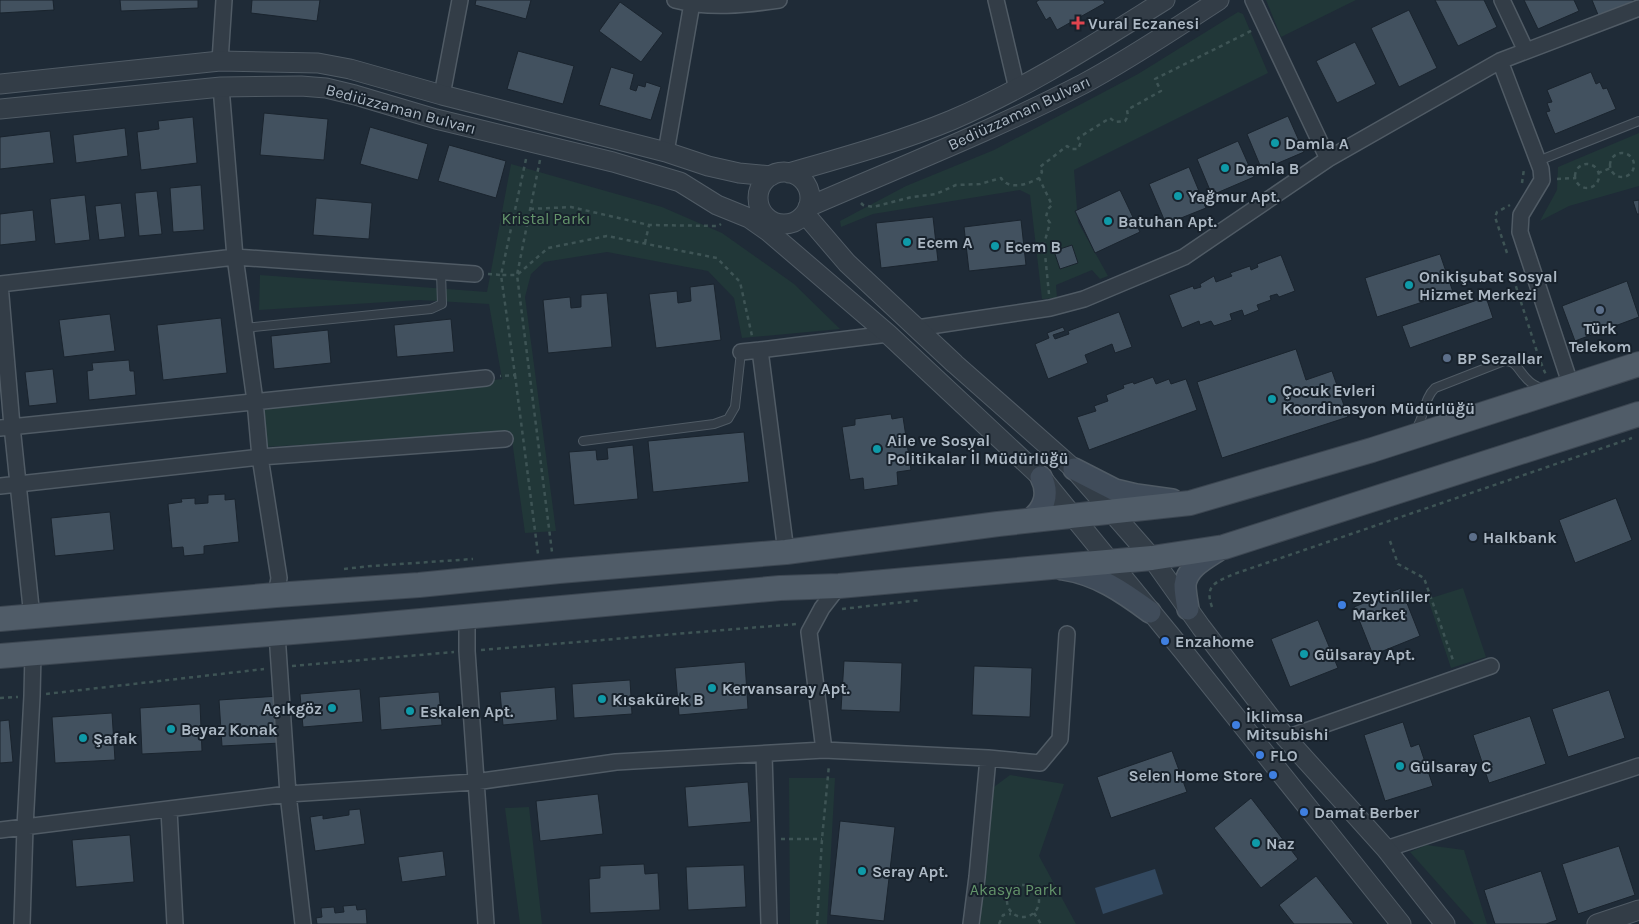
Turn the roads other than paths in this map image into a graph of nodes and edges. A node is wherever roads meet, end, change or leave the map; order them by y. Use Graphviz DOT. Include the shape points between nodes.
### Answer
graph roads {
  1 [pos="224,0"];
  2 [pos="460,0"];
  3 [pos="675,0"];
  4 [pos="779,0"];
  5 [pos="996,0"];
  6 [pos="1165,0"];
  7 [pos="1219,0"];
  8 [pos="1253,0"];
  9 [pos="1502,0"];
  10 [pos="692,3"];
  11 [pos="1639,8"];
  12 [pos="1526,51"];
  13 [pos="220,61"];
  14 [pos="1500,61"];
  15 [pos="0,84"];
  16 [pos="221,87"];
  17 [pos="1017,89"];
  18 [pos="442,95"];
  19 [pos="0,109"];
  20 [pos="1639,121"];
  21 [pos="666,152"];
  22 [pos="1328,159"];
  23 [pos="1531,162"];
  24 [pos="780,174"];
  25 [pos="807,210"];
  26 [pos="742,215"];
  27 [pos="771,221"];
  28 [pos="235,257"];
  29 [pos="441,272"];
  30 [pos="475,274"];
  31 [pos="0,284"];
  32 [pos="245,328"];
  33 [pos="917,328"];
  34 [pos="888,334"];
  35 [pos="752,351"];
  36 [pos="1639,364"];
  37 [pos="486,378"];
  38 [pos="1558,385"];
  39 [pos="255,401"];
  40 [pos="1639,414"];
  41 [pos="6,427"];
  42 [pos="505,440"];
  43 [pos="1403,440"];
  44 [pos="583,441"];
  45 [pos="260,457"];
  46 [pos="1074,469"];
  47 [pos="1041,477"];
  48 [pos="18,484"];
  49 [pos="0,486"];
  50 [pos="1205,499"];
  51 [pos="1111,512"];
  52 [pos="1074,516"];
  53 [pos="1028,521"];
  54 [pos="1224,547"];
  55 [pos="786,552"];
  56 [pos="1152,558"];
  57 [pos="1110,562"];
  58 [pos="1041,568"];
  59 [pos="839,586"];
  60 [pos="276,595"];
  61 [pos="1188,609"];
  62 [pos="1150,612"];
  63 [pos="32,617"];
  64 [pos="467,617"];
  65 [pos="0,619"];
  66 [pos="277,634"];
  67 [pos="1067,634"];
  68 [pos="33,653"];
  69 [pos="0,656"];
  70 [pos="1491,666"];
  71 [pos="1286,738"];
  72 [pos="827,751"];
  73 [pos="764,754"];
  74 [pos="988,758"];
  75 [pos="1639,766"];
  76 [pos="476,782"];
  77 [pos="288,794"];
  78 [pos="169,810"];
  79 [pos="25,827"];
  80 [pos="0,830"];
  81 [pos="1386,849"];
  82 [pos="1639,910"];
  83 [pos="22,924"];
  84 [pos="175,924"];
  85 [pos="303,924"];
  86 [pos="486,924"];
  87 [pos="769,924"];
  88 [pos="971,924"];
  89 [pos="1401,924"];
  90 [pos="1445,924"];
  91 [pos="1597,924"];
  1 -- 13 [label="street"];
  2 -- 18 [label="street"];
  3 -- 10 [label="street"];
  4 -- 10 [label="street" via="739,5"];
  5 -- 17 [label="street"];
  6 -- 17 [label="street, Bediüzzaman Bulvarı"];
  7 -- 25 [label="street, Bediüzzaman Bulvarı" via="1085,83"];
  8 -- 22 [label="street"];
  9 -- 12 [label="street"];
  10 -- 21 [label="street"];
  11 -- 12 [label="street"];
  12 -- 14 [label="street"];
  13 -- 15 [label="street, Bediüzzaman Bulvarı"];
  13 -- 18 [label="street, Bediüzzaman Bulvarı" via="329,65"];
  14 -- 22 [label="street"];
  14 -- 23 [label="street"];
  16 -- 19 [label="street, Bediüzzaman Bulvarı"];
  16 -- 26 [label="street, Bediüzzaman Bulvarı" via="301,86 355,95 680,182 717,205"];
  16 -- 28 [label="street"];
  17 -- 24 [label="street, Bediüzzaman Bulvarı" via="881,147"];
  18 -- 21 [label="street, Bediüzzaman Bulvarı"];
  20 -- 23 [label="lane"];
  21 -- 24 [label="street, Bediüzzaman Bulvarı" via="739,173"];
  22 -- 33 [label="street" via="1184,257 1084,299 1050,308"];
  23 -- 38 [label="street" via="1541,169 1542,180 1521,215 1520,232"];
  24 -- 25 [label="street" via="800,178 805,183 810,194"];
  24 -- 27 [label="street" via="764,181 760,188 760,210"];
  25 -- 27 [label="street" via="793,223"];
  25 -- 33 [label="street" via="847,263"];
  26 -- 27 [label="street"];
  26 -- 34 [label="street, Bediüzzaman Bulvarı" via="779,240"];
  28 -- 29 [label="street"];
  28 -- 31 [label="street"];
  28 -- 32 [label="street"];
  29 -- 30 [label="street"];
  29 -- 32 [label="lane" via="442,304 432,309"];
  31 -- 41 [label="street"];
  32 -- 39 [label="street"];
  33 -- 46 [label="street"];
  34 -- 35 [label="street"];
  34 -- 47 [label="street, Bediüzzaman Bulvarı"];
  35 -- 44 [label="lane" via="735,407 728,419 714,424"];
  35 -- 55 [label="street"];
  36 -- 38 [label="main road"];
  37 -- 39 [label="street"];
  38 -- 43 [label="main road"];
  38 -- 43 [label="lane" via="1542,388 1532,384 1514,363 1504,361 1434,388 1420,424"];
  39 -- 41 [label="street"];
  39 -- 45 [label="street"];
  40 -- 54 [label="main road"];
  41 -- 48 [label="street"];
  42 -- 45 [label="street"];
  43 -- 50 [label="main road"];
  45 -- 48 [label="street"];
  45 -- 60 [label="street" via="279,578"];
  46 -- 50 [label="main road" via="1115,490 1174,500"];
  46 -- 51 [label="street"];
  47 -- 52 [label="street, Bediüzzaman Bulvarı"];
  47 -- 53 [label="main road" via="1045,487 1044,504"];
  48 -- 49 [label="street"];
  48 -- 63 [label="street"];
  50 -- 51 [label="main road"];
  51 -- 52 [label="main road"];
  51 -- 56 [label="street"];
  52 -- 53 [label="main road"];
  52 -- 57 [label="street, Bediüzzaman Bulvarı"];
  53 -- 55 [label="main road"];
  54 -- 56 [label="main road"];
  54 -- 61 [label="main road" via="1190,573 1186,585"];
  55 -- 60 [label="main road"];
  56 -- 57 [label="main road"];
  56 -- 61 [label="street"];
  57 -- 58 [label="main road"];
  57 -- 62 [label="street, Bediüzzaman Bulvarı"];
  58 -- 59 [label="main road"];
  58 -- 62 [label="main road" via="1077,571 1102,580"];
  59 -- 64 [label="main road" via="780,588"];
  59 -- 72 [label="street" via="809,632"];
  60 -- 63 [label="main road"];
  61 -- 71 [label="street"];
  62 -- 89 [label="street, Bediüzzaman Bulvarı"];
  63 -- 65 [label="main road"];
  64 -- 66 [label="main road"];
  64 -- 76 [label="street"];
  66 -- 68 [label="main road"];
  66 -- 77 [label="street"];
  67 -- 74 [label="street" via="1060,739 1040,763"];
  68 -- 69 [label="main road"];
  68 -- 79 [label="street"];
  70 -- 71 [label="street"];
  71 -- 81 [label="street"];
  72 -- 73 [label="street"];
  72 -- 74 [label="street"];
  73 -- 76 [label="street" via="616,762"];
  73 -- 87 [label="street"];
  74 -- 88 [label="street"];
  75 -- 81 [label="street"];
  76 -- 77 [label="street"];
  76 -- 86 [label="street"];
  77 -- 78 [label="street"];
  77 -- 85 [label="street"];
  78 -- 79 [label="street"];
  78 -- 84 [label="street"];
  79 -- 80 [label="street"];
  79 -- 83 [label="street"];
  81 -- 90 [label="street"];
  82 -- 91 [label="street"];
}
